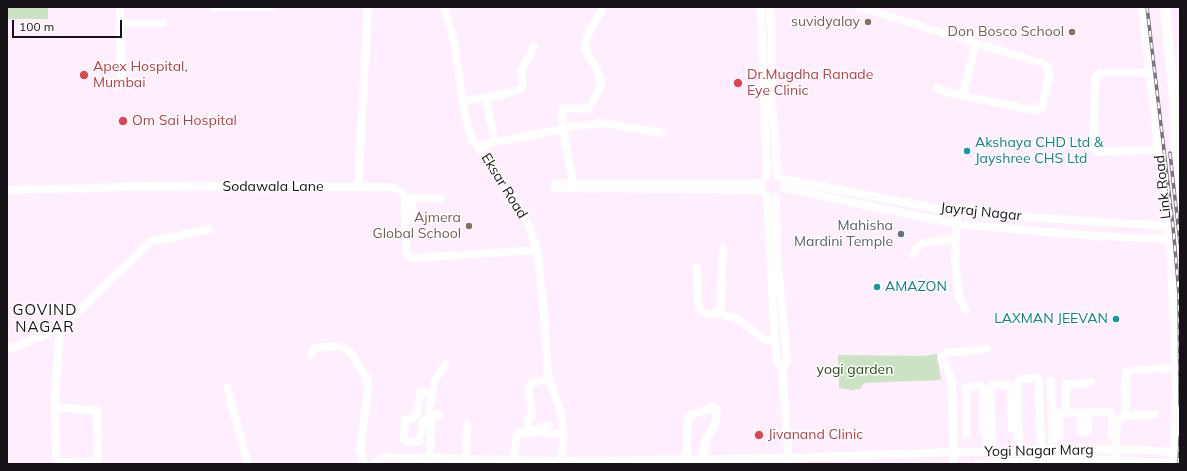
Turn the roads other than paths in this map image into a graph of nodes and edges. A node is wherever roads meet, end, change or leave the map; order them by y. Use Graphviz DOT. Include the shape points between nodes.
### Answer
graph roads {
  1 [pos="120,7"];
  2 [pos="215,7"];
  3 [pos="273,7"];
  4 [pos="368,7"];
  5 [pos="444,7"];
  6 [pos="603,7"];
  7 [pos="761,7"];
  8 [pos="770,7"];
  9 [pos="859,7"];
  10 [pos="1143,7"];
  11 [pos="1165,7"];
  12 [pos="120,23"];
  13 [pos="163,23"];
  14 [pos="762,40"];
  15 [pos="772,40"];
  16 [pos="976,42"];
  17 [pos="534,47"];
  18 [pos="1150,73"];
  19 [pos="121,76"];
  20 [pos="767,76"];
  21 [pos="937,88"];
  22 [pos="963,96"];
  23 [pos="1177,97"];
  24 [pos="486,98"];
  25 [pos="463,101"];
  26 [pos="768,107"];
  27 [pos="563,128"];
  28 [pos="662,133"];
  29 [pos="765,135"];
  30 [pos="775,135"];
  31 [pos="495,142"];
  32 [pos="478,146"];
  33 [pos="1159,150"];
  34 [pos="768,176"];
  35 [pos="779,177"];
  36 [pos="573,183"];
  37 [pos="585,186"];
  38 [pos="358,187"];
  39 [pos="784,188"];
  40 [pos="764,189"];
  41 [pos="7,190"];
  42 [pos="776,197"];
  43 [pos="408,198"];
  44 [pos="441,198"];
  45 [pos="1180,202"];
  46 [pos="958,210"];
  47 [pos="956,224"];
  48 [pos="1168,226"];
  49 [pos="209,229"];
  50 [pos="1180,233"];
  51 [pos="1180,236"];
  52 [pos="956,238"];
  53 [pos="1169,239"];
  54 [pos="723,248"];
  55 [pos="537,250"];
  56 [pos="913,256"];
  57 [pos="774,258"];
  58 [pos="697,267"];
  59 [pos="966,311"];
  60 [pos="720,314"];
  61 [pos="60,329"];
  62 [pos="775,343"];
  63 [pos="7,348"];
  64 [pos="987,349"];
  65 [pos="311,354"];
  66 [pos="446,364"];
  67 [pos="1176,368"];
  68 [pos="782,369"];
  69 [pos="549,378"];
  70 [pos="1051,380"];
  71 [pos="1091,383"];
  72 [pos="227,387"];
  73 [pos="56,407"];
  74 [pos="1051,413"];
  75 [pos="1064,413"];
  76 [pos="1155,415"];
  77 [pos="1124,416"];
  78 [pos="953,420"];
  79 [pos="966,420"];
  80 [pos="467,424"];
  81 [pos="422,425"];
  82 [pos="549,425"];
  83 [pos="431,426"];
  84 [pos="1012,429"];
  85 [pos="563,434"];
  86 [pos="966,435"];
  87 [pos="1059,436"];
  88 [pos="1046,449"];
  89 [pos="1114,450"];
  90 [pos="953,452"];
  91 [pos="989,452"];
  92 [pos="1019,452"];
  93 [pos="1178,452"];
  94 [pos="466,458"];
  95 [pos="687,459"];
  96 [pos="827,460"];
  97 [pos="1114,460"];
  98 [pos="430,461"];
  99 [pos="514,461"];
  100 [pos="702,461"];
  101 [pos="738,461"];
  102 [pos="788,461"];
  103 [pos="1048,461"];
  104 [pos="561,462"];
  105 [pos="616,462"];
  106 [pos="658,462"];
  107 [pos="248,464"];
  108 [pos="372,464"];
  109 [pos="954,464"];
  110 [pos="978,464"];
  111 [pos="982,464"];
  112 [pos="1174,464"];
  113 [pos="1178,464"];
  1 -- 12 [label="street"];
  2 -- 3 [label="street"];
  4 -- 38 [label="street"];
  5 -- 25 [label="street, Eksar Road" via="455,46"];
  6 -- 27 [label="street" via="587,37 585,49 597,68 601,86 589,109 562,108"];
  7 -- 14 [label="street"];
  8 -- 15 [label="street"];
  9 -- 16 [label="street"];
  10 -- 18 [label="main road, Link Road"];
  11 -- 23 [label="main road, Link Road"];
  12 -- 13 [label="street"];
  12 -- 19 [label="street"];
  14 -- 15 [label="street"];
  14 -- 20 [label="street"];
  15 -- 20 [label="street"];
  16 -- 22 [label="street"];
  16 -- 22 [label="street" via="1045,65 1049,76 1047,85 1040,109 1033,110"];
  17 -- 24 [label="street" via="521,71 523,84 520,89"];
  18 -- 33 [label="main road, Link Road"];
  18 -- 33 [label="street" via="1097,75 1093,146 1099,152"];
  20 -- 26 [label="street"];
  21 -- 22 [label="street"];
  23 -- 45 [label="main road, Link Road" via="1176,168"];
  24 -- 25 [label="street"];
  24 -- 31 [label="street"];
  25 -- 32 [label="street, Eksar Road" via="472,141"];
  26 -- 29 [label="street"];
  26 -- 30 [label="street"];
  27 -- 28 [label="street" via="603,122"];
  27 -- 31 [label="street"];
  27 -- 36 [label="street"];
  29 -- 30 [label="street"];
  29 -- 34 [label="street"];
  30 -- 35 [label="street"];
  31 -- 32 [label="street"];
  32 -- 55 [label="street, Eksar Road" via="512,195 529,226"];
  33 -- 48 [label="main road, Link Road"];
  34 -- 35 [label="street"];
  34 -- 40 [label="street" via="763,180"];
  35 -- 39 [label="street"];
  35 -- 46 [label="street, Jayraj Nagar" via="935,208"];
  36 -- 37 [label="street"];
  36 -- 37 [label="street" via="555,186"];
  37 -- 40 [label="street" via="726,186"];
  38 -- 41 [label="street, Sodawala Lane" via="140,186"];
  38 -- 43 [label="street, Sodawala Lane" via="393,187"];
  39 -- 42 [label="street"];
  39 -- 47 [label="street, Jayraj Nagar"];
  40 -- 42 [label="street"];
  40 -- 57 [label="street"];
  42 -- 57 [label="street"];
  43 -- 44 [label="street"];
  43 -- 55 [label="street" via="408,256 414,258"];
  46 -- 47 [label="street"];
  46 -- 48 [label="street, Jayraj Nagar" via="1010,216"];
  47 -- 52 [label="street"];
  47 -- 53 [label="street, Jayraj Nagar" via="1093,236"];
  48 -- 50 [label="street, Jayraj Nagar"];
  48 -- 53 [label="main road, Link Road"];
  49 -- 61 [label="street" via="150,242"];
  51 -- 53 [label="street, Jayraj Nagar"];
  52 -- 56 [label="street" via="923,243"];
  52 -- 59 [label="street" via="955,259 959,297"];
  53 -- 67 [label="main road, Link Road"];
  54 -- 60 [label="street"];
  55 -- 69 [label="street, Eksar Road"];
  57 -- 62 [label="street"];
  57 -- 68 [label="street" via="787,361"];
  58 -- 60 [label="street" via="699,307 707,314"];
  60 -- 62 [label="street" via="736,319 762,338"];
  61 -- 63 [label="street"];
  61 -- 73 [label="street"];
  62 -- 68 [label="street" via="777,362"];
  64 -- 78 [label="street" via="946,353 941,359 952,380"];
  65 -- 108 [label="street" via="314,348 341,346 350,351 367,379 360,450 363,461"];
  66 -- 83 [label="street" via="433,386 435,414"];
  67 -- 77 [label="street" via="1127,372"];
  67 -- 93 [label="main road, Link Road"];
  68 -- 102 [label="street"];
  69 -- 82 [label="street" via="530,384 528,391 532,414 526,421 531,431"];
  69 -- 85 [label="street, Eksar Road" via="562,417"];
  70 -- 74 [label="street"];
  71 -- 75 [label="street" via="1067,384"];
  72 -- 107 [label="street"];
  73 -- 73 [label="street" via="57,461 98,461 97,411"];
  74 -- 75 [label="street"];
  74 -- 88 [label="street"];
  75 -- 87 [label="street" via="1059,417"];
  75 -- 89 [label="street" via="1110,412"];
  76 -- 77 [label="street"];
  77 -- 89 [label="street" via="1118,422"];
  78 -- 79 [label="street"];
  78 -- 90 [label="street"];
  79 -- 86 [label="street"];
  79 -- 91 [label="street" via="966,388 980,386 983,389 983,431 987,437"];
  80 -- 94 [label="street"];
  81 -- 81 [label="street" via="419,442 404,440 405,420 413,418 417,413 421,392 430,394 429,417"];
  81 -- 83 [label="street"];
  83 -- 98 [label="street"];
  84 -- 91 [label="street" via="1011,387 993,385 990,387"];
  85 -- 99 [label="street" via="519,432"];
  85 -- 104 [label="street, Eksar Road"];
  88 -- 89 [label="street, Yogi Nagar Marg"];
  88 -- 92 [label="street, Yogi Nagar Marg"];
  88 -- 92 [label="street" via="1039,381 1036,378 1021,379 1018,382"];
  88 -- 103 [label="street"];
  89 -- 93 [label="street, Yogi Nagar Marg"];
  89 -- 97 [label="street"];
  90 -- 91 [label="street, Yogi Nagar Marg"];
  90 -- 96 [label="street, Yogi Nagar Marg"];
  90 -- 109 [label="street"];
  91 -- 92 [label="street, Yogi Nagar Marg"];
  93 -- 112 [label="main road, Link Road"];
  94 -- 98 [label="street, Yogi Nagar Marg"];
  94 -- 99 [label="street, Yogi Nagar Marg"];
  95 -- 100 [label="street, Yogi Nagar Marg"];
  95 -- 100 [label="street" via="689,416 713,407 717,412 715,425 706,439"];
  95 -- 106 [label="street, Yogi Nagar Marg"];
  96 -- 102 [label="street, Yogi Nagar Marg"];
  97 -- 103 [label="street, Yogi Nagar Marg"];
  97 -- 112 [label="street, Yogi Nagar Marg"];
  98 -- 108 [label="street, Yogi Nagar Marg" via="383,458"];
  99 -- 104 [label="street, Yogi Nagar Marg"];
  100 -- 101 [label="street, Yogi Nagar Marg"];
  101 -- 102 [label="street, Yogi Nagar Marg"];
  103 -- 111 [label="street, Yogi Nagar Marg"];
  104 -- 105 [label="street, Yogi Nagar Marg"];
  105 -- 106 [label="street, Yogi Nagar Marg"];
  110 -- 111 [label="street, Yogi Nagar Marg"];
  112 -- 113 [label="street, Yogi Nagar Marg"];
}
